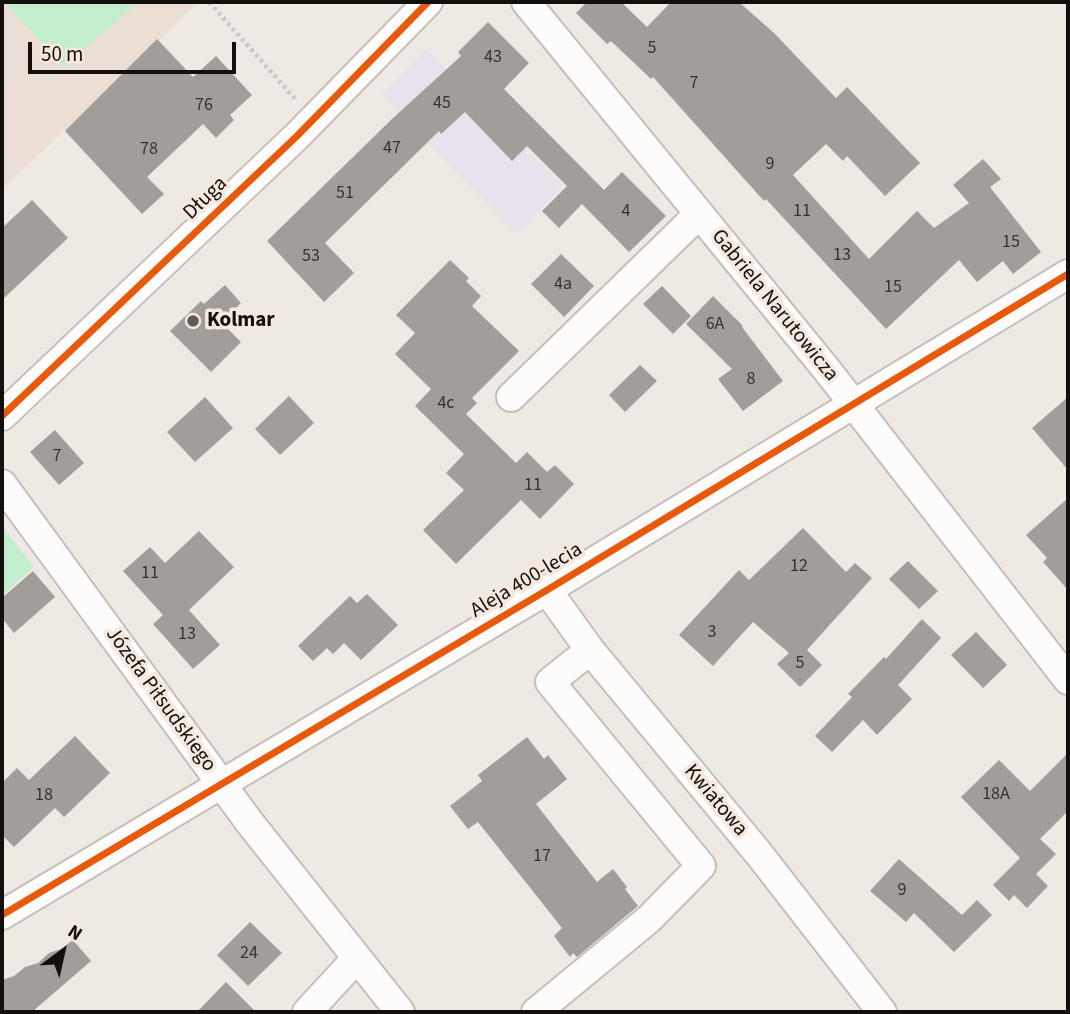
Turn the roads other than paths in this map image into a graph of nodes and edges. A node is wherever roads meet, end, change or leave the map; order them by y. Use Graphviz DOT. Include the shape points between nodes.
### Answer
graph roads {
  1 [pos="428,2"];
  2 [pos="526,2"];
  3 [pos="699,214"];
  4 [pos="1068,274"];
  5 [pos="511,397"];
  6 [pos="854,404"];
  7 [pos="2,416"];
  8 [pos="2,484"];
  9 [pos="547,590"];
  10 [pos="590,650"];
  11 [pos="1068,680"];
  12 [pos="222,785"];
  13 [pos="2,915"];
  14 [pos="356,959"];
  15 [pos="307,1012"];
  16 [pos="400,1012"];
  17 [pos="536,1012"];
  18 [pos="882,1012"];
  1 -- 7 [label="street, Długa" via="297,136"];
  2 -- 3 [label="street, Gabriela Narutowicza"];
  3 -- 5 [label="street"];
  3 -- 6 [label="street, Gabriela Narutowicza"];
  4 -- 6 [label="street, Aleja 400-lecia"];
  6 -- 9 [label="street, Aleja 400-lecia"];
  6 -- 11 [label="street, Gabriela Narutowicza"];
  8 -- 12 [label="street, Józefa Piłsudskiego"];
  9 -- 10 [label="street, Kwiatowa"];
  9 -- 12 [label="street, Aleja 400-lecia"];
  10 -- 17 [label="street" via="550,682 701,866 649,919"];
  10 -- 18 [label="street, Kwiatowa"];
  12 -- 13 [label="street, Aleja 400-lecia"];
  12 -- 14 [label="street, Józefa Piłsudskiego"];
  14 -- 15 [label="street"];
  14 -- 16 [label="street, Józefa Piłsudskiego"];
}
